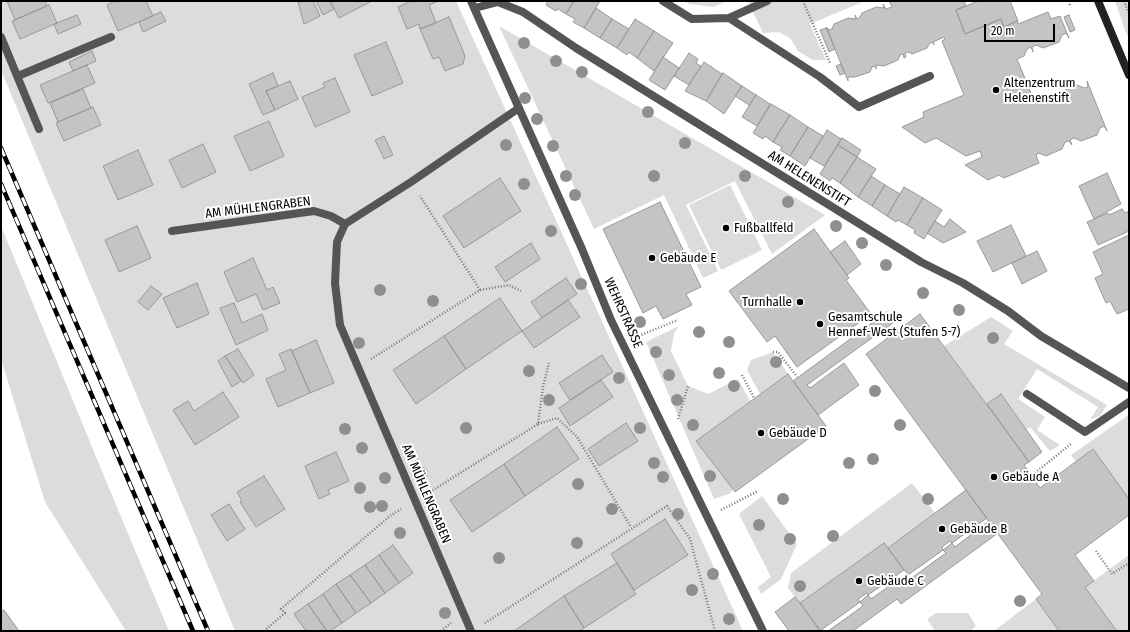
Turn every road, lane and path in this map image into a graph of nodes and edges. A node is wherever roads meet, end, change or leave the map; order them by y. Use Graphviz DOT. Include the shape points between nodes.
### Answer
graph roads {
  1 [pos="498,1"];
  2 [pos="663,1"];
  3 [pos="768,1"];
  4 [pos="803,1"];
  5 [pos="1069,1"];
  6 [pos="1098,1"];
  7 [pos="1124,1"];
  8 [pos="473,5"];
  9 [pos="1070,6"];
  10 [pos="1129,13"];
  11 [pos="729,18"];
  12 [pos="1,36"];
  13 [pos="112,37"];
  14 [pos="1129,75"];
  15 [pos="18,76"];
  16 [pos="930,76"];
  17 [pos="820,77"];
  18 [pos="519,108"];
  19 [pos="40,129"];
  20 [pos="411,182"];
  21 [pos="345,224"];
  22 [pos="172,231"];
  23 [pos="480,290"];
  24 [pos="521,291"];
  25 [pos="678,320"];
  26 [pos="622,342"];
  27 [pos="773,352"];
  28 [pos="359,367"];
  29 [pos="742,375"];
  30 [pos="797,377"];
  31 [pos="688,386"];
  32 [pos="1129,388"];
  33 [pos="1026,394"];
  34 [pos="754,398"];
  35 [pos="1129,402"];
  36 [pos="538,424"];
  37 [pos="1085,432"];
  38 [pos="670,442"];
  39 [pos="1034,473"];
  40 [pos="758,491"];
  41 [pos="706,517"];
  42 [pos="631,527"];
  43 [pos="1096,551"];
  44 [pos="1129,563"];
  45 [pos="479,627"];
  46 [pos="471,631"];
  47 [pos="715,631"];
  48 [pos="763,631"];
  1 -- 8 [label="street, AM HELENENSTIFT"];
  1 -- 32 [label="street, AM HELENENSTIFT" via="523,12 576,48 914,258 963,283 1041,336"];
  2 -- 11 [label="street" via="692,19"];
  3 -- 11 [label="street"];
  4 -- 17 [label="path" via="832,68"];
  5 -- 9 [label="path"];
  6 -- 14 [label="main road"];
  7 -- 10 [label="path"];
  8 -- 18 [label="street, WEHRSTRASSE"];
  11 -- 17 [label="street"];
  12 -- 15 [label="street"];
  13 -- 15 [label="street"];
  15 -- 19 [label="street"];
  16 -- 17 [label="street" via="859,107"];
  18 -- 20 [label="street"];
  18 -- 26 [label="street, WEHRSTRASSE"];
  20 -- 21 [label="street"];
  20 -- 23 [label="path"];
  21 -- 22 [label="street, AM MÜHLENGRABEN" via="314,211"];
  21 -- 28 [label="street, AM MÜHLENGRABEN" via="337,242 335,283 340,325"];
  23 -- 24 [label="path" via="509,285"];
  23 -- 28 [label="path"];
  25 -- 26 [label="path"];
  26 -- 38 [label="street, WEHRSTRASSE"];
  27 -- 30 [label="path" via="778,352"];
  28 -- 46 [label="street, AM MÜHLENGRABEN"];
  29 -- 34 [label="path"];
  31 -- 38 [label="path"];
  33 -- 37 [label="street"];
  35 -- 37 [label="street"];
  36 -- 42 [label="path" via="557,418 577,437"];
  37 -- 39 [label="path"];
  38 -- 41 [label="street, WEHRSTRASSE"];
  40 -- 41 [label="path"];
  41 -- 48 [label="street, WEHRSTRASSE"];
  42 -- 45 [label="path"];
  42 -- 47 [label="path" via="667,506 690,539"];
  43 -- 44 [label="path" via="1112,574"];
}
